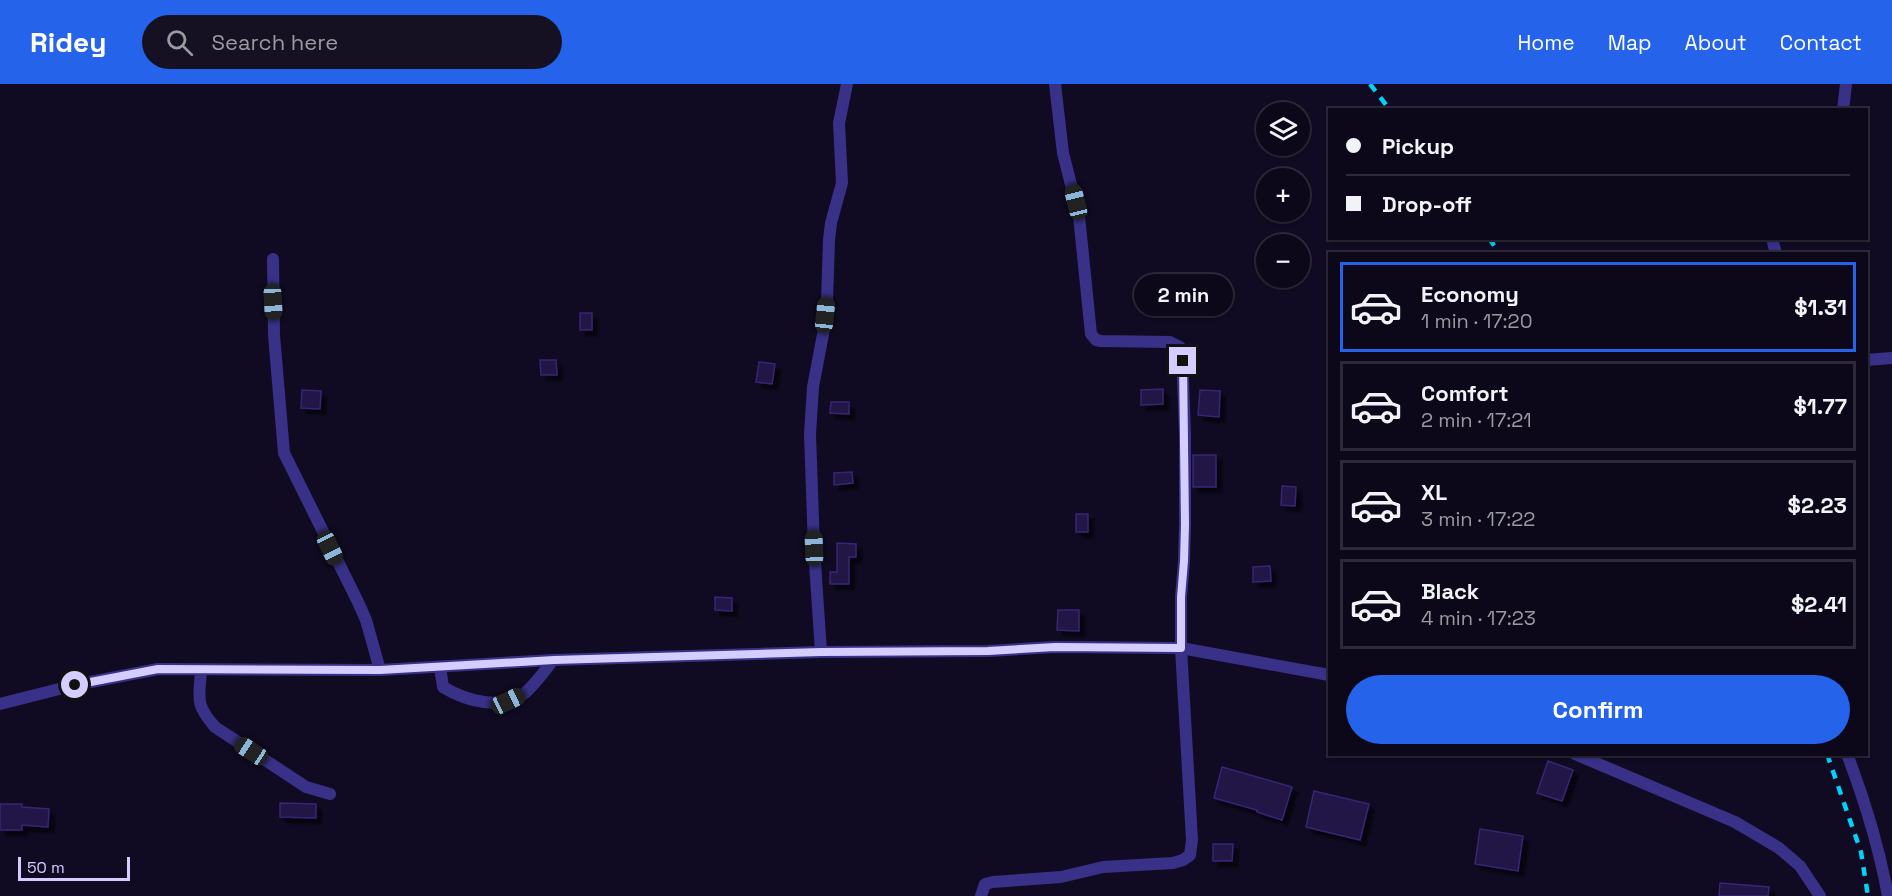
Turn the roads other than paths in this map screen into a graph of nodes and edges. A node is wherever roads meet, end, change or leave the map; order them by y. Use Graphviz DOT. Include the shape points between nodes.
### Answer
graph roads {
  1 [pos="847,84"];
  2 [pos="1055,84"];
  3 [pos="1846,84"];
  4 [pos="1844,108"];
  5 [pos="273,259"];
  6 [pos="1892,358"];
  7 [pos="1868,360"];
  8 [pos="1181,648"];
  9 [pos="821,652"];
  10 [pos="554,660"];
  11 [pos="440,667"];
  12 [pos="201,670"];
  13 [pos="380,670"];
  14 [pos="1328,675"];
  15 [pos="0,704"];
  16 [pos="1580,756"];
  17 [pos="1848,756"];
  18 [pos="330,794"];
  19 [pos="981,896"];
  20 [pos="1820,896"];
  21 [pos="1888,896"];
  1 -- 9 [label="street" via="838,123 842,183 831,224 827,302 813,387 810,434"];
  2 -- 8 [label="street" via="1064,153 1079,216 1091,333 1101,341 1170,342 1180,347 1182,353 1185,524"];
  3 -- 4 [label="street"];
  5 -- 13 [label="street" via="274,335 284,453 366,620"];
  6 -- 7 [label="street"];
  8 -- 9 [label="street"];
  8 -- 14 [label="street"];
  8 -- 19 [label="street" via="1192,822 1190,855 1173,863 1102,867 1061,877 985,884"];
  9 -- 10 [label="street"];
  10 -- 11 [label="street"];
  10 -- 11 [label="street" via="523,694 490,703 456,695 443,687"];
  11 -- 13 [label="street"];
  12 -- 13 [label="street"];
  12 -- 15 [label="street" via="158,669"];
  12 -- 18 [label="street" via="198,703 215,727 306,787"];
  16 -- 20 [label="street" via="1735,822 1779,848 1800,866"];
  17 -- 21 [label="street" via="1879,850"];
}
